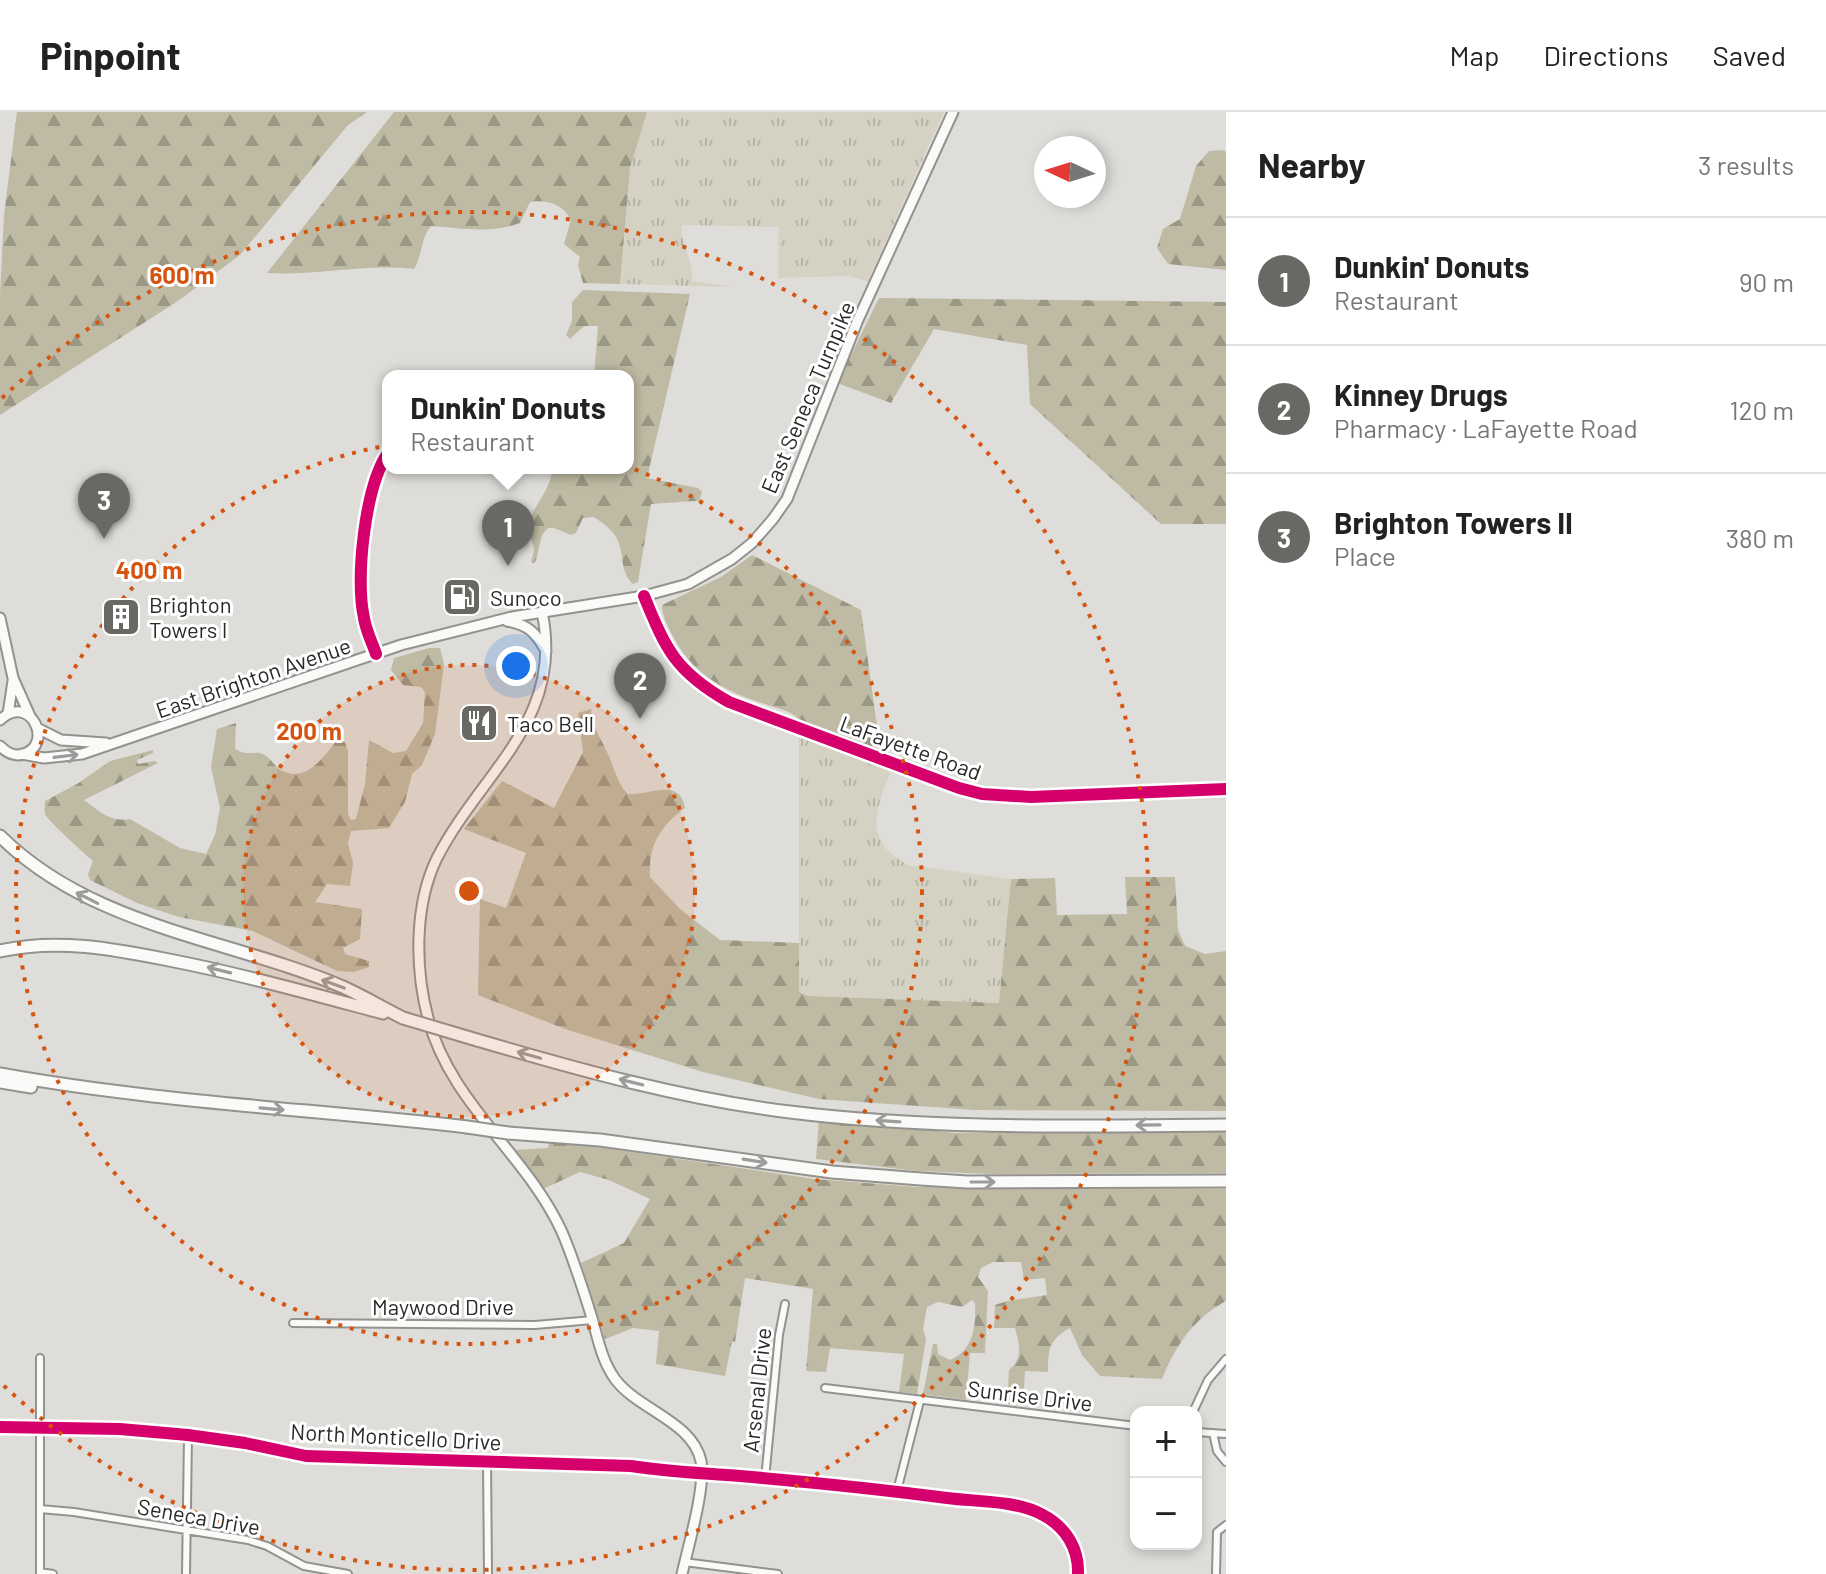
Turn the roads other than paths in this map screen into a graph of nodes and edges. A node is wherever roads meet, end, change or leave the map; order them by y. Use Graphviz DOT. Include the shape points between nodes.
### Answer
graph roads {
  1 [pos="953,112"];
  2 [pos="382,466"];
  3 [pos="644,596"];
  4 [pos="542,612"];
  5 [pos="0,618"];
  6 [pos="500,620"];
  7 [pos="547,653"];
  8 [pos="376,654"];
  9 [pos="13,678"];
  10 [pos="30,716"];
  11 [pos="3,717"];
  12 [pos="37,728"];
  13 [pos="109,743"];
  14 [pos="0,746"];
  15 [pos="22,754"];
  16 [pos="1226,789"];
  17 [pos="0,836"];
  18 [pos="6,950"];
  19 [pos="403,1018"];
  20 [pos="0,1074"];
  21 [pos="0,1082"];
  22 [pos="241,1106"];
  23 [pos="1226,1125"];
  24 [pos="1226,1181"];
  25 [pos="785,1304"];
  26 [pos="593,1320"];
  27 [pos="293,1323"];
  28 [pos="40,1358"];
  29 [pos="1226,1359"];
  30 [pos="825,1388"];
  31 [pos="920,1401"];
  32 [pos="1196,1406"];
  33 [pos="1130,1425"];
  34 [pos="0,1427"];
  35 [pos="41,1428"];
  36 [pos="1202,1432"];
  37 [pos="1213,1433"];
  38 [pos="1226,1434"];
  39 [pos="188,1435"];
  40 [pos="487,1461"];
  41 [pos="1226,1462"];
  42 [pos="702,1474"];
  43 [pos="765,1479"];
  44 [pos="897,1491"];
  45 [pos="40,1509"];
  46 [pos="1226,1525"];
  47 [pos="187,1531"];
  48 [pos="684,1562"];
  49 [pos="40,1573"];
  50 [pos="53,1574"];
  51 [pos="186,1574"];
  52 [pos="348,1574"];
  53 [pos="488,1574"];
  54 [pos="682,1574"];
  55 [pos="778,1574"];
  56 [pos="1078,1574"];
  57 [pos="1216,1574"];
  1 -- 3 [label="main road, East Seneca Turnpike" via="857,322 787,499 732,559 688,584"];
  2 -- 8 [label="street" via="373,485 361,596"];
  3 -- 4 [label="main road, East Seneca Turnpike"];
  3 -- 16 [label="street, LaFayette Road" via="670,653 701,686 729,702 959,788 1031,797"];
  4 -- 6 [label="main road, East Brighton Avenue"];
  4 -- 7 [label="main road"];
  5 -- 9 [label="main road"];
  6 -- 7 [label="main road" via="531,629"];
  6 -- 8 [label="main road, East Brighton Avenue"];
  7 -- 26 [label="main road" via="538,701 523,731 465,813 426,886 422,987 429,1023 450,1071 542,1196 576,1266"];
  8 -- 13 [label="main road, East Brighton Avenue"];
  9 -- 10 [label="main road"];
  9 -- 11 [label="main road"];
  10 -- 11 [label="main road" via="17,712"];
  10 -- 12 [label="main road"];
  12 -- 13 [label="main road" via="61,740"];
  12 -- 15 [label="main road" via="33,747"];
  15 -- 13 [label="main road, East Brighton Avenue, one-way" via="64,757"];
  14 -- 15 [label="main road, East Brighton Avenue" via="7,753"];
  19 -- 17 [label="highway, one-way" via="343,987 110,909 52,878"];
  19 -- 18 [label="highway, one-way" via="208,967 118,950 39,945"];
  23 -- 19 [label="highway, one-way, bridge" via="965,1125 787,1112 652,1087"];
  20 -- 22 [label="highway"];
  21 -- 22 [label="highway" via="124,1101"];
  22 -- 24 [label="highway, one-way, bridge" via="600,1140 921,1179"];
  25 -- 43 [label="street, Arsenal Drive"];
  26 -- 27 [label="street, Maywood Drive" via="535,1325"];
  26 -- 42 [label="main road" via="616,1381 693,1443"];
  28 -- 35 [label="street"];
  29 -- 32 [label="street"];
  30 -- 31 [label="street, Sunrise Drive"];
  31 -- 33 [label="street, Sunrise Drive"];
  31 -- 44 [label="street"];
  34 -- 35 [label="street, North Monticello Drive"];
  35 -- 39 [label="street, North Monticello Drive"];
  35 -- 45 [label="street"];
  36 -- 37 [label="street"];
  37 -- 38 [label="street"];
  37 -- 41 [label="street"];
  39 -- 40 [label="street, North Monticello Drive" via="306,1456"];
  39 -- 47 [label="street"];
  40 -- 42 [label="street, North Monticello Drive" via="600,1463"];
  40 -- 53 [label="street"];
  42 -- 43 [label="street, North Monticello Drive"];
  42 -- 48 [label="main road"];
  43 -- 44 [label="street, North Monticello Drive"];
  44 -- 56 [label="street, North Monticello Drive" via="1041,1513 1071,1541"];
  45 -- 47 [label="street, Seneca Drive"];
  45 -- 49 [label="street"];
  46 -- 57 [label="street" via="1217,1532"];
  47 -- 51 [label="street"];
  47 -- 52 [label="street, Seneca Drive" via="248,1540 304,1566"];
  48 -- 54 [label="main road"];
  48 -- 55 [label="street"];
  49 -- 50 [label="street"];
}
